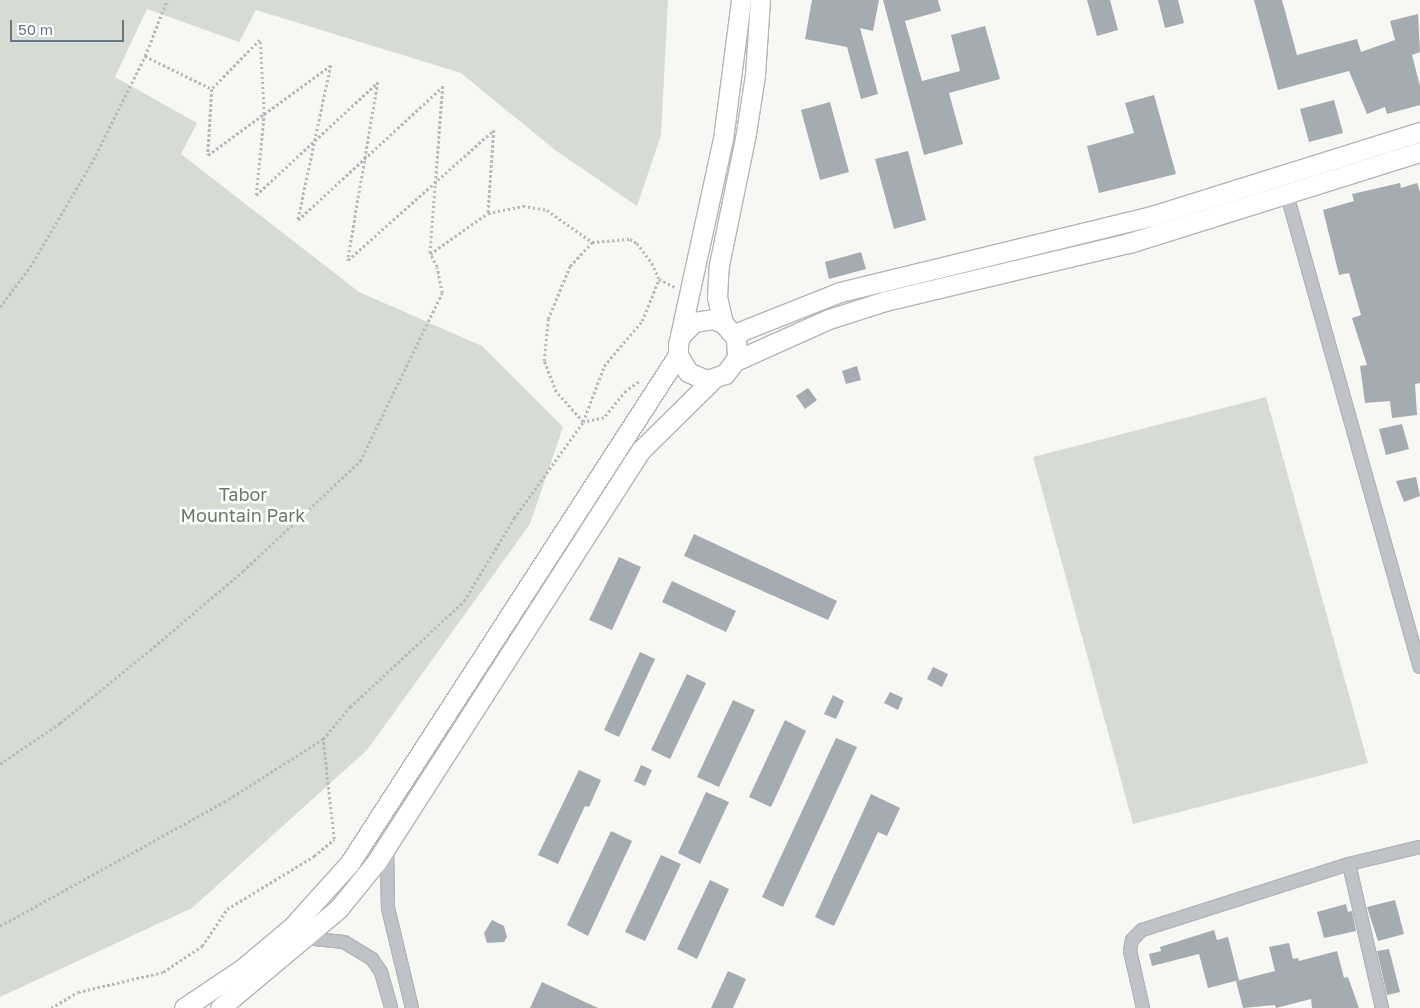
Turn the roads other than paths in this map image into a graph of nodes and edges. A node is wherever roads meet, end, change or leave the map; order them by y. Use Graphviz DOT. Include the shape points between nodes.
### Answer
graph roads {
  1 [pos="740,0"];
  2 [pos="760,0"];
  3 [pos="1420,132"];
  4 [pos="1420,152"];
  5 [pos="1287,195"];
  6 [pos="728,328"];
  7 [pos="680,336"];
  8 [pos="678,355"];
  9 [pos="736,361"];
  10 [pos="713,379"];
  11 [pos="1420,667"];
  12 [pos="387,846"];
  13 [pos="1420,847"];
  14 [pos="1349,864"];
  15 [pos="305,938"];
  16 [pos="184,1008"];
  17 [pos="220,1008"];
  18 [pos="391,1008"];
  19 [pos="412,1008"];
  20 [pos="1143,1008"];
  21 [pos="1382,1008"];
  1 -- 7 [label="street" via="723,139"];
  2 -- 6 [label="street" via="755,74 746,133 719,265 717,298"];
  3 -- 6 [label="street" via="1155,215 840,292"];
  4 -- 5 [label="street"];
  5 -- 9 [label="street" via="1119,245 885,301 829,318"];
  5 -- 11 [label="street"];
  6 -- 7 [label="street" via="703,319 694,322"];
  6 -- 9 [label="street" via="738,348"];
  7 -- 8 [label="street"];
  8 -- 10 [label="street" via="688,372 696,377"];
  8 -- 16 [label="street" via="349,864 292,927 242,969"];
  9 -- 10 [label="street" via="726,374"];
  10 -- 12 [label="street" via="636,458"];
  12 -- 15 [label="street" via="339,908"];
  12 -- 19 [label="street" via="388,908"];
  13 -- 14 [label="street"];
  14 -- 20 [label="street" via="1136,934 1130,951"];
  14 -- 21 [label="street"];
  15 -- 17 [label="street"];
  15 -- 18 [label="street" via="344,942 372,959 381,972"];
}
